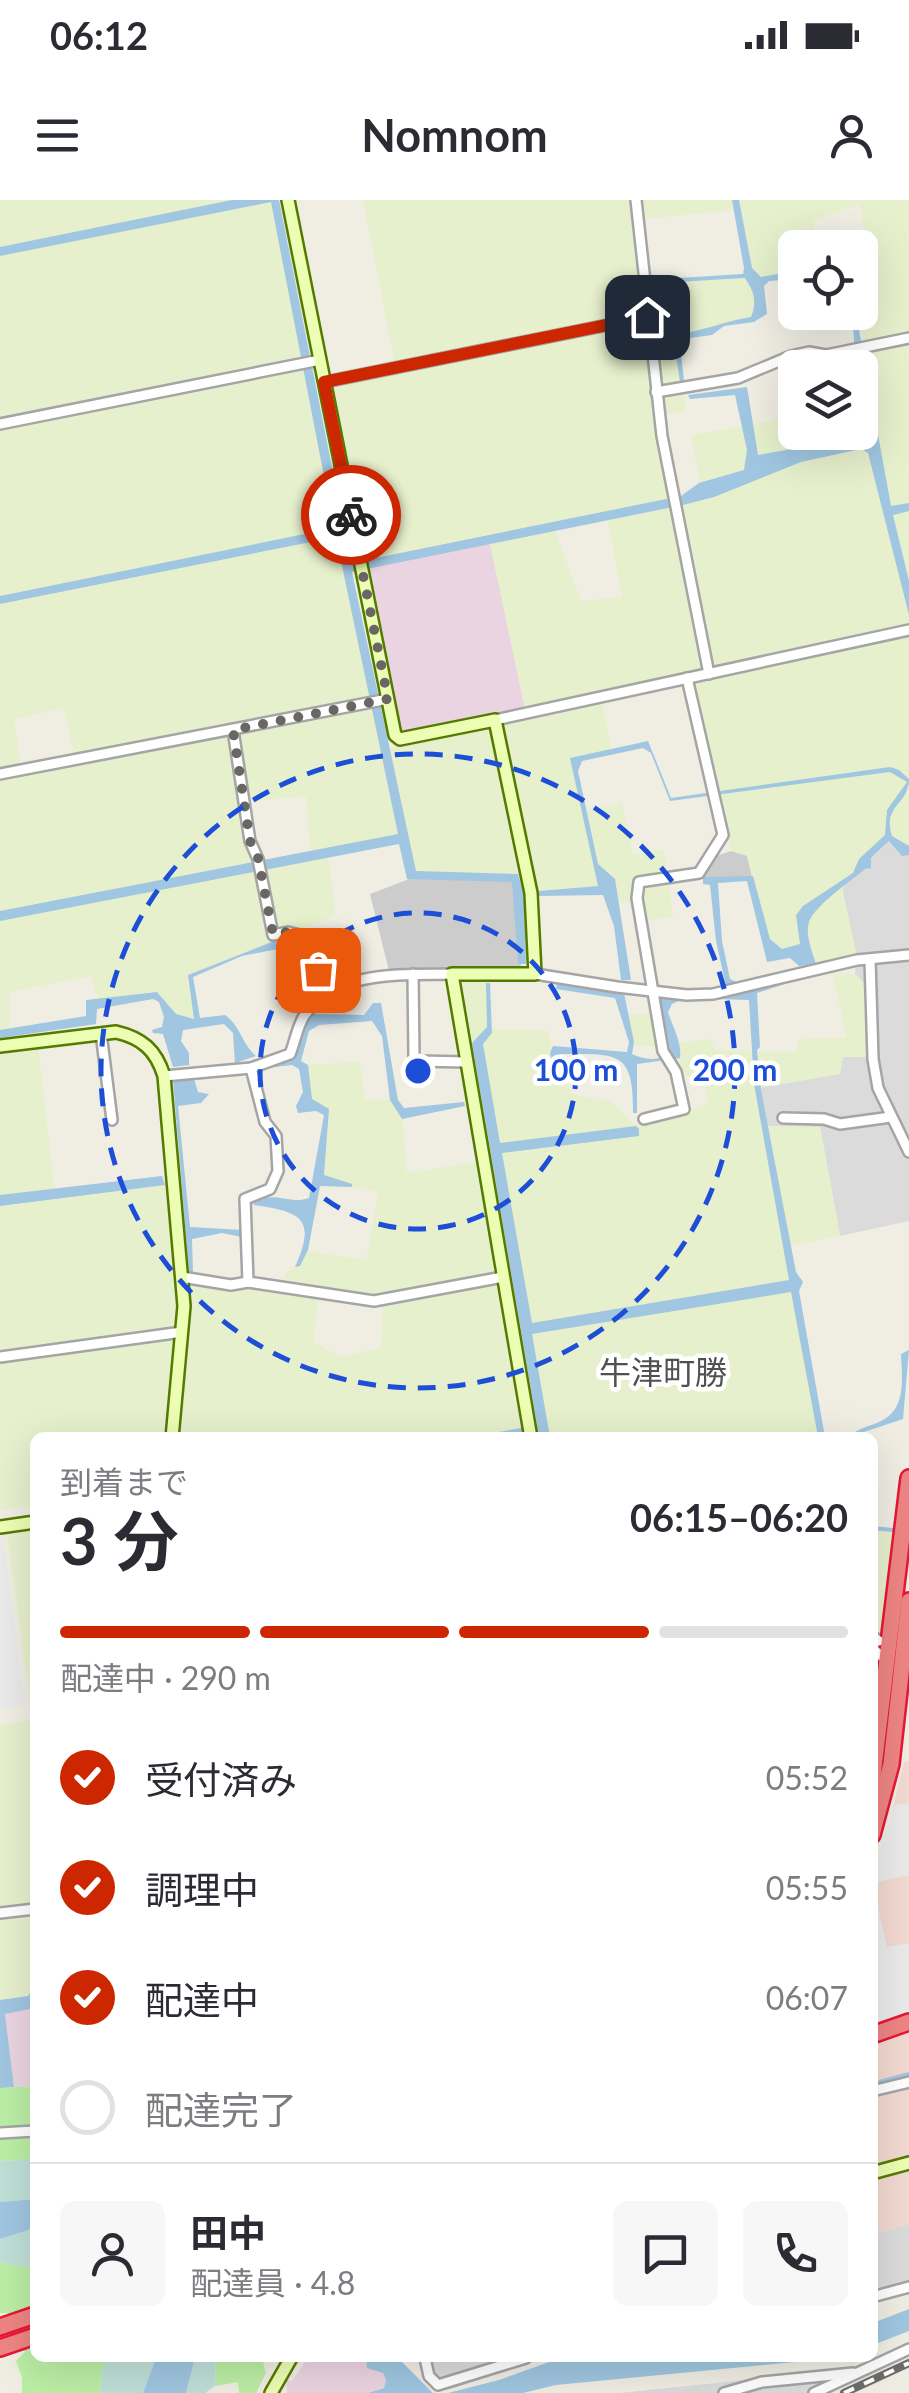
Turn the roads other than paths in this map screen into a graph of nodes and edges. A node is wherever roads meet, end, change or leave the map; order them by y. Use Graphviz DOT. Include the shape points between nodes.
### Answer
graph roads {
  1 [pos="636,200"];
  2 [pos="288,201"];
  3 [pos="647,317"];
  4 [pos="909,338"];
  5 [pos="320,360"];
  6 [pos="324,382"];
  7 [pos="656,392"];
  8 [pos="0,424"];
  9 [pos="909,630"];
  10 [pos="709,674"];
  11 [pos="687,678"];
  12 [pos="384,700"];
  13 [pos="495,720"];
  14 [pos="233,730"];
  15 [pos="0,774"];
  16 [pos="909,955"];
  17 [pos="870,959"];
  18 [pos="413,974"];
  19 [pos="452,974"];
  20 [pos="535,974"];
  21 [pos="652,991"];
  22 [pos="326,996"];
  23 [pos="101,1033"];
  24 [pos="0,1046"];
  25 [pos="466,1062"];
  26 [pos="251,1068"];
  27 [pos="164,1076"];
  28 [pos="891,1116"];
  29 [pos="784,1118"];
  30 [pos="644,1119"];
  31 [pos="112,1120"];
  32 [pos="909,1152"];
  33 [pos="182,1277"];
  34 [pos="503,1277"];
  35 [pos="248,1282"];
  36 [pos="182,1332"];
  37 [pos="0,1357"];
  38 [pos="173,1432"];
  39 [pos="530,1432"];
  40 [pos="909,1478"];
  41 [pos="30,1523"];
  42 [pos="0,1526"];
  43 [pos="909,1601"];
  44 [pos="878,1647"];
  45 [pos="888,1662"];
  46 [pos="905,1678"];
  47 [pos="878,1738"];
  48 [pos="878,1813"];
  49 [pos="30,1910"];
  50 [pos="0,1914"];
  51 [pos="909,2022"];
  52 [pos="878,2033"];
  53 [pos="909,2082"];
  54 [pos="878,2090"];
  55 [pos="30,2132"];
  56 [pos="0,2133"];
  57 [pos="909,2164"];
  58 [pos="878,2172"];
  59 [pos="909,2287"];
  60 [pos="878,2296"];
  61 [pos="30,2316"];
  62 [pos="5,2326"];
  63 [pos="30,2338"];
  64 [pos="0,2348"];
  65 [pos="909,2349"];
  66 [pos="289,2362"];
  67 [pos="426,2362"];
  68 [pos="513,2362"];
  69 [pos="853,2373"];
  70 [pos="271,2393"];
  71 [pos="724,2393"];
  72 [pos="814,2393"];
  1 -- 3 [label="street"];
  2 -- 5 [label="street"];
  3 -- 6 [label="street"];
  3 -- 7 [label="street"];
  4 -- 7 [label="street" via="826,355 809,352 738,378"];
  5 -- 6 [label="street"];
  5 -- 8 [label="street"];
  6 -- 12 [label="street"];
  7 -- 10 [label="street"];
  9 -- 10 [label="street"];
  10 -- 11 [label="street"];
  11 -- 13 [label="street"];
  11 -- 21 [label="street" via="723,835 700,873 639,882"];
  12 -- 13 [label="street" via="400,739"];
  12 -- 14 [label="street"];
  13 -- 20 [label="street" via="531,893"];
  14 -- 15 [label="street"];
  14 -- 22 [label="street" via="273,934 300,935"];
  16 -- 17 [label="street"];
  17 -- 21 [label="street" via="713,994"];
  17 -- 28 [label="street" via="873,1059"];
  18 -- 19 [label="street"];
  18 -- 22 [label="street" via="361,979"];
  18 -- 25 [label="street" via="414,1057"];
  19 -- 20 [label="street"];
  19 -- 25 [label="street"];
  20 -- 21 [label="street"];
  21 -- 30 [label="street" via="684,1108"];
  22 -- 26 [label="street" via="304,1016 290,1054"];
  23 -- 24 [label="street"];
  23 -- 27 [label="street" via="134,1036 149,1046"];
  23 -- 31 [label="street"];
  25 -- 34 [label="street"];
  26 -- 27 [label="street"];
  26 -- 35 [label="street" via="265,1122 276,1136 278,1170 270,1189 245,1199"];
  27 -- 33 [label="street"];
  28 -- 29 [label="street" via="840,1124"];
  28 -- 32 [label="street"];
  33 -- 35 [label="street"];
  33 -- 36 [label="street"];
  34 -- 35 [label="street" via="374,1300"];
  34 -- 39 [label="street"];
  36 -- 37 [label="street"];
  36 -- 38 [label="street"];
  40 -- 45 [label="highway"];
  41 -- 42 [label="street"];
  43 -- 46 [label="highway"];
  44 -- 45 [label="street"];
  45 -- 47 [label="highway"];
  46 -- 48 [label="highway"];
  49 -- 50 [label="street"];
  51 -- 52 [label="highway"];
  53 -- 54 [label="street"];
  55 -- 56 [label="street"];
  57 -- 58 [label="street"];
  59 -- 60 [label="street"];
  61 -- 62 [label="highway"];
  63 -- 64 [label="highway"];
  65 -- 69 [label="street"];
  66 -- 70 [label="street"];
  67 -- 68 [label="street" via="438,2385"];
  69 -- 71 [label="street" via="762,2382"];
  69 -- 72 [label="street"];
}
